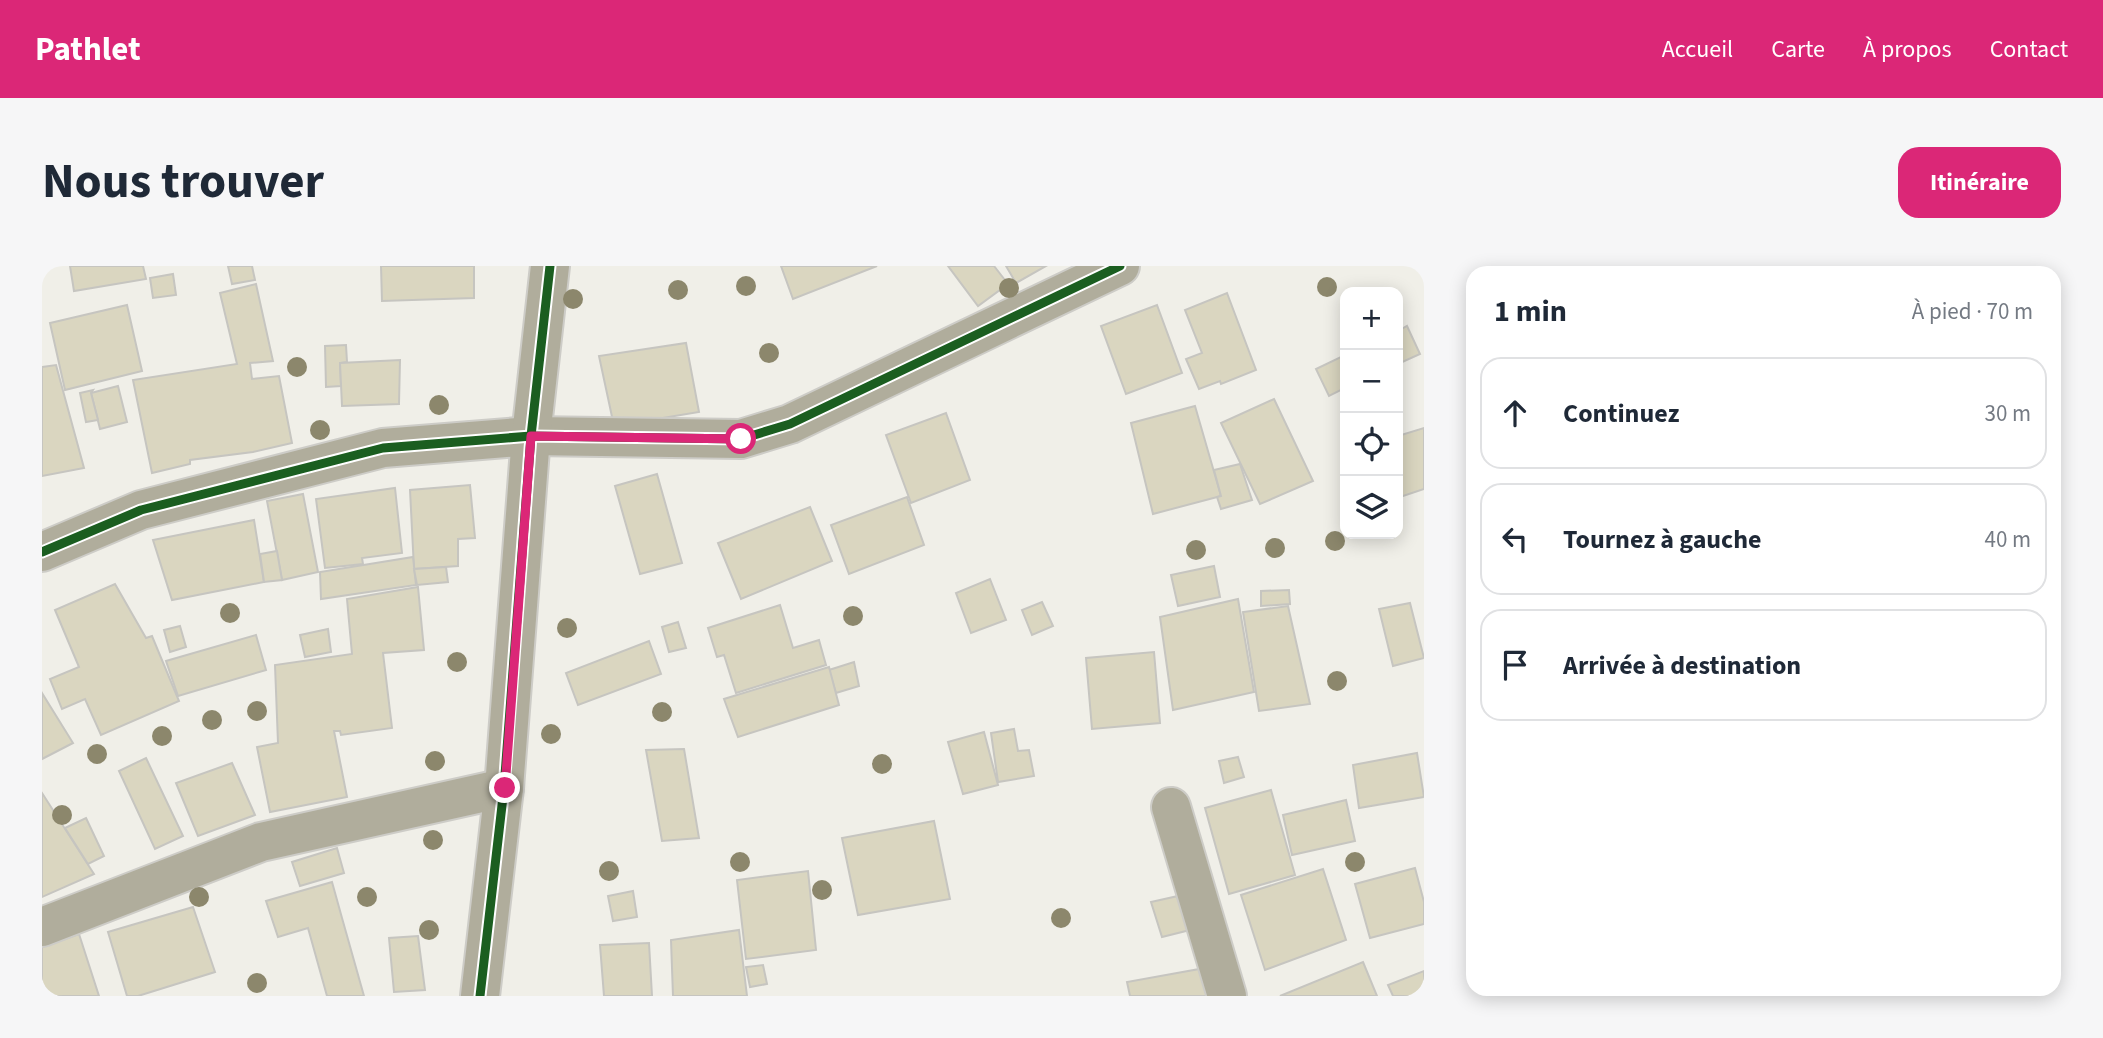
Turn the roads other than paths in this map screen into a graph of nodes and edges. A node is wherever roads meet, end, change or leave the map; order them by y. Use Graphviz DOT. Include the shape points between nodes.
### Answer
graph roads {
  1 [pos="550,266"];
  2 [pos="1120,266"];
  3 [pos="531,436"];
  4 [pos="42,552"];
  5 [pos="505,788"];
  6 [pos="1171,807"];
  7 [pos="42,927"];
  8 [pos="480,996"];
  9 [pos="1227,996"];
  1 -- 3 [label="street"];
  2 -- 3 [label="street" via="790,424 741,439"];
  3 -- 4 [label="street" via="383,449 141,510"];
  3 -- 5 [label="street"];
  5 -- 7 [label="street" via="261,842"];
  5 -- 8 [label="street"];
  6 -- 9 [label="street"];
}
